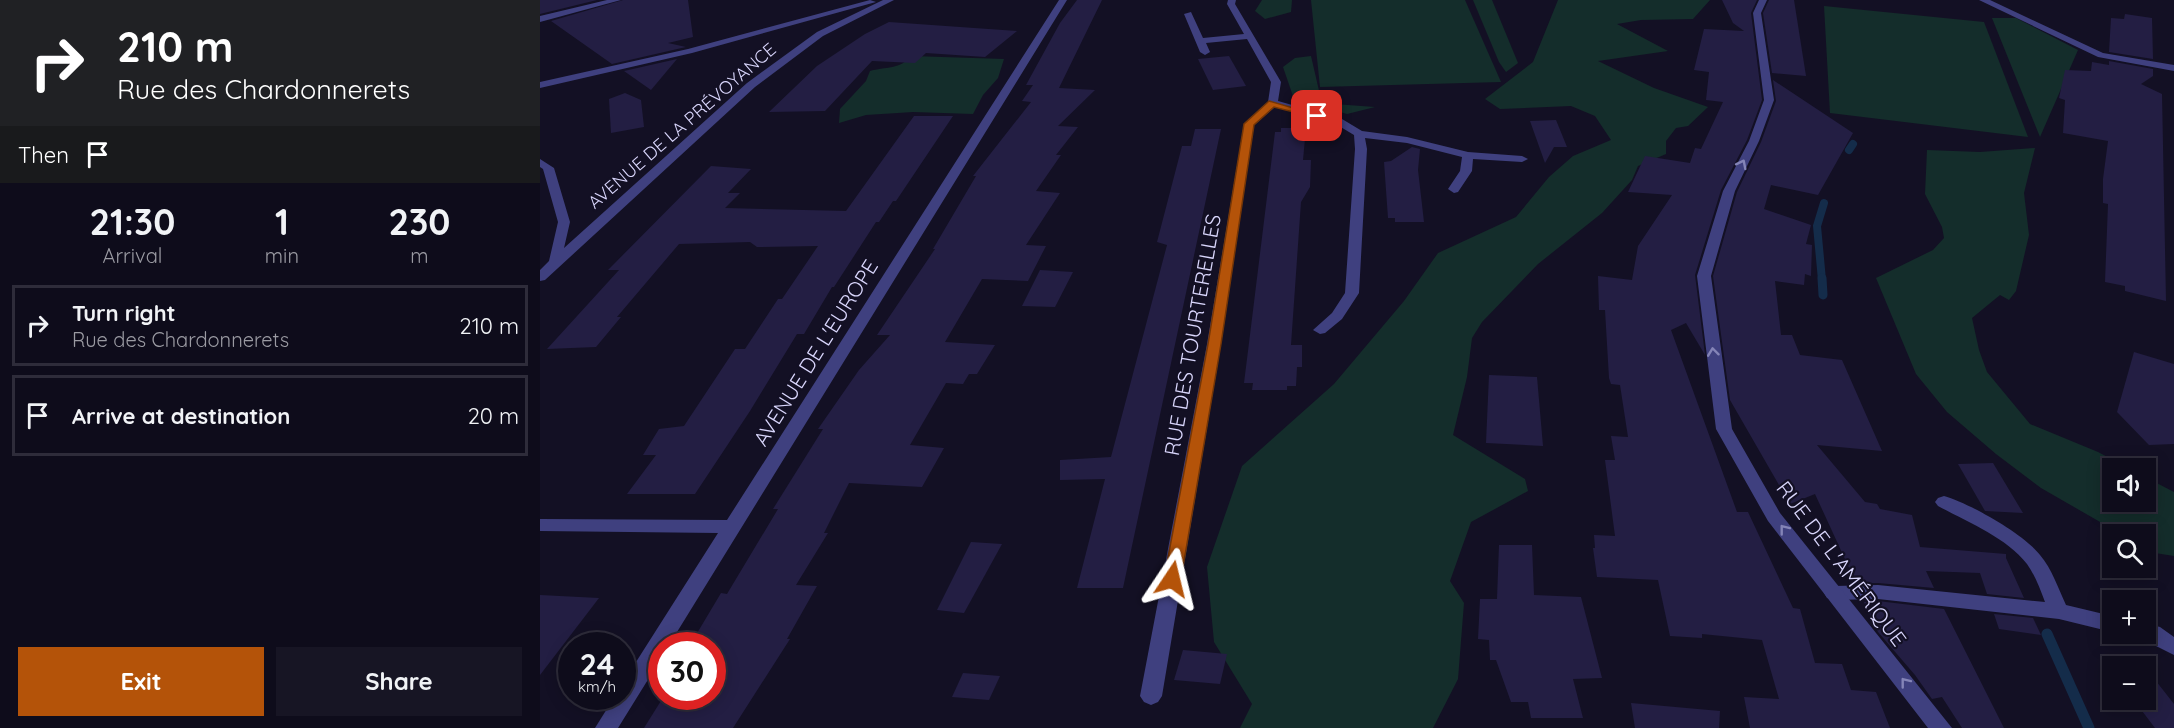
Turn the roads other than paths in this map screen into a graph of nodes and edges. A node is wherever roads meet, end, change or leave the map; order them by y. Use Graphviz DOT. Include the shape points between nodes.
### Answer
graph roads {
  1 [pos="617,0"];
  2 [pos="881,0"];
  3 [pos="890,0"];
  4 [pos="1063,0"];
  5 [pos="1232,0"];
  6 [pos="1763,0"];
  7 [pos="1983,0"];
  8 [pos="1188,14"];
  9 [pos="540,19"];
  10 [pos="1248,36"];
  11 [pos="1200,41"];
  12 [pos="1205,52"];
  13 [pos="2174,68"];
  14 [pos="540,85"];
  15 [pos="1273,103"];
  16 [pos="1359,134"];
  17 [pos="1468,155"];
  18 [pos="1522,159"];
  19 [pos="540,162"];
  20 [pos="1454,189"];
  21 [pos="555,260"];
  22 [pos="540,277"];
  23 [pos="1320,330"];
  24 [pos="1944,502"];
  25 [pos="540,525"];
  26 [pos="732,526"];
  27 [pos="1834,593"];
  28 [pos="2059,611"];
  29 [pos="2102,622"];
  30 [pos="2156,635"];
  31 [pos="2174,647"];
  32 [pos="1151,696"];
  33 [pos="606,728"];
  34 [pos="1941,728"];
  1 -- 9 [label="street"];
  2 -- 14 [label="street" via="689,51"];
  3 -- 21 [label="street, AVENUE DE LA PRÉVOYANCE" via="820,34 751,85"];
  4 -- 26 [label="street, AVENUE DE L'EUROPE"];
  5 -- 10 [label="street"];
  27 -- 6 [label="street, RUE DE L'AMÉRIQUE, one-way" via="1774,517 1724,429 1704,276 1729,191 1770,100 1757,13"];
  7 -- 13 [label="street" via="2101,55"];
  8 -- 11 [label="street"];
  10 -- 11 [label="street"];
  10 -- 15 [label="street" via="1276,82"];
  11 -- 12 [label="street"];
  15 -- 16 [label="street" via="1338,121"];
  15 -- 32 [label="street, RUE DES TOURTERELLES" via="1249,124"];
  16 -- 17 [label="street" via="1407,140"];
  16 -- 23 [label="street" via="1352,293 1337,316"];
  17 -- 18 [label="street"];
  17 -- 20 [label="street" via="1466,171"];
  19 -- 21 [label="street" via="548,168 564,222"];
  21 -- 22 [label="street, AVENUE DE LA PRÉVOYANCE"];
  24 -- 28 [label="street" via="1996,529 2029,554 2042,572"];
  25 -- 26 [label="street"];
  26 -- 33 [label="street, AVENUE DE L'EUROPE"];
  27 -- 28 [label="street" via="1878,592"];
  34 -- 27 [label="street, RUE DE L'AMÉRIQUE, one-way"];
  28 -- 29 [label="street"];
  30 -- 31 [label="street"];
}
